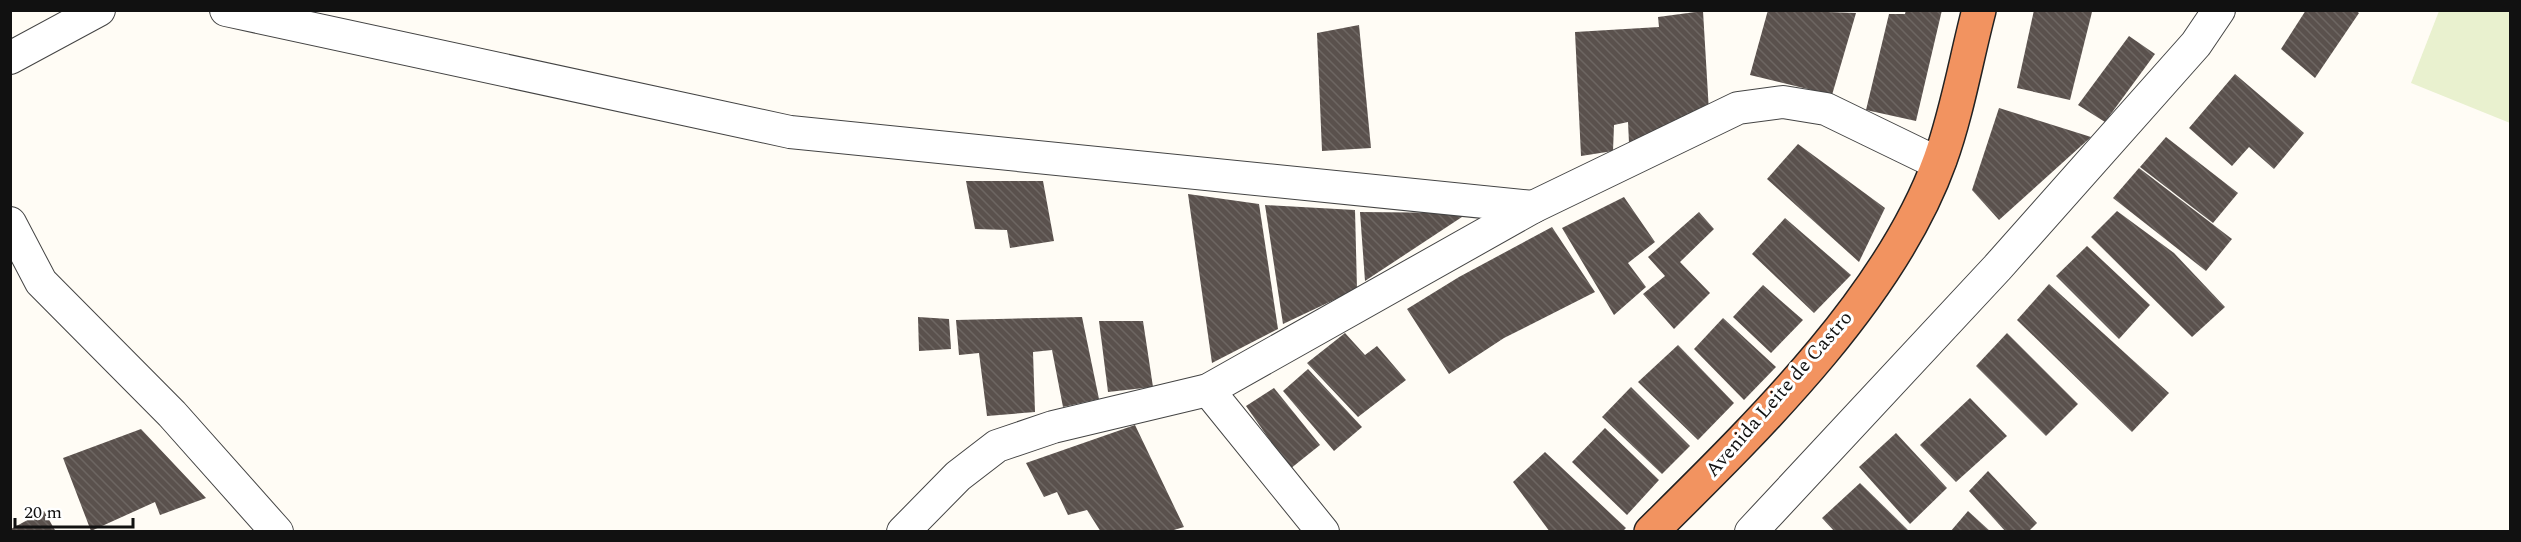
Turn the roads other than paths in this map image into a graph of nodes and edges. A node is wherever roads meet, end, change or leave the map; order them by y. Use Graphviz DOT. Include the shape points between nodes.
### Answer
graph roads {
  1 [pos="99,10"];
  2 [pos="226,10"];
  3 [pos="1979,10"];
  4 [pos="2219,10"];
  5 [pos="10,58"];
  6 [pos="1940,160"];
  7 [pos="1533,207"];
  8 [pos="10,223"];
  9 [pos="1208,390"];
  10 [pos="277,531"];
  11 [pos="903,531"];
  12 [pos="1323,531"];
  13 [pos="1651,531"];
  14 [pos="1751,531"];
  1 -- 5 [label="street"];
  2 -- 7 [label="street" via="790,132"];
  3 -- 6 [label="highway, Avenida Leite de Castro"];
  4 -- 14 [label="street" via="2196,44 1997,268"];
  6 -- 7 [label="street" via="1925,157 1826,110 1783,102 1738,108"];
  6 -- 13 [label="highway, Avenida Leite de Castro" via="1903,241 1833,338 1720,463"];
  7 -- 9 [label="street"];
  8 -- 10 [label="street" via="41,282 172,414"];
  9 -- 11 [label="street" via="1053,427 997,446 958,477"];
  9 -- 12 [label="street"];
}
